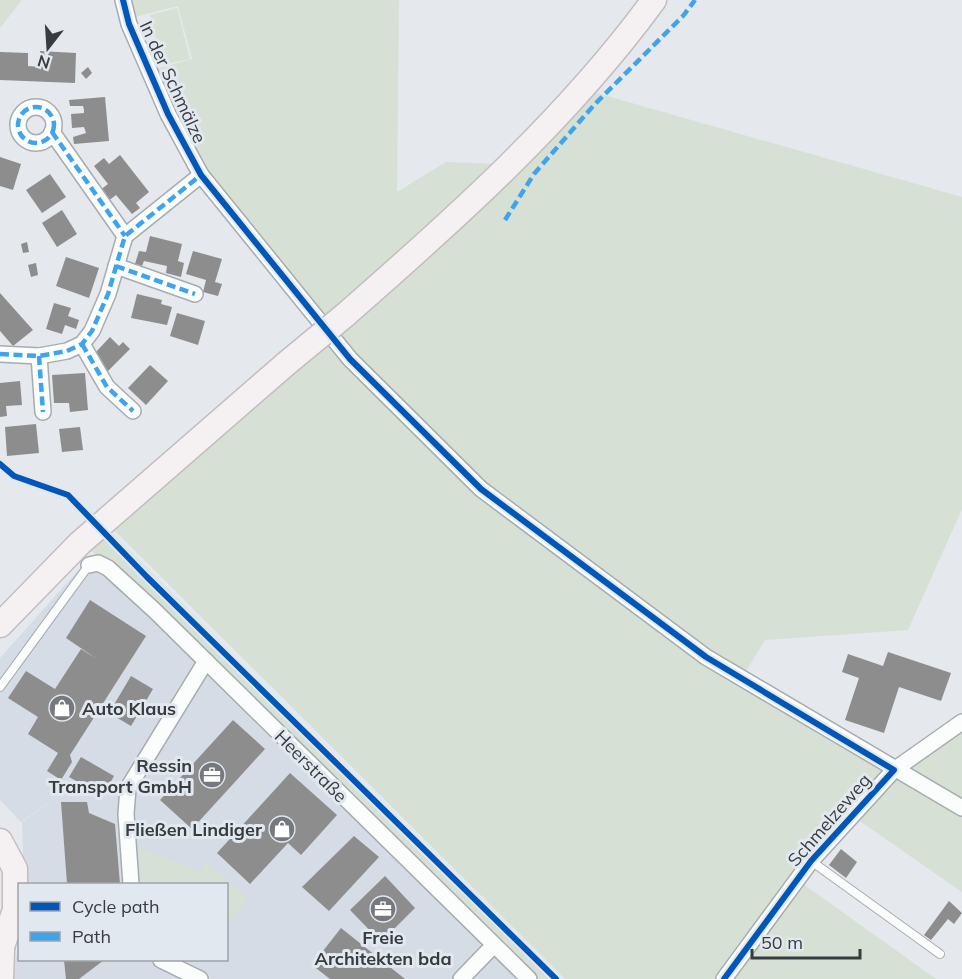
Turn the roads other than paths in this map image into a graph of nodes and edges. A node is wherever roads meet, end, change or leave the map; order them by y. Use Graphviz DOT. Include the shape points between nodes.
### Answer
graph roads {
  1 [pos="123,0"];
  2 [pos="654,0"];
  3 [pos="52,132"];
  4 [pos="201,175"];
  5 [pos="125,236"];
  6 [pos="116,266"];
  7 [pos="195,294"];
  8 [pos="82,344"];
  9 [pos="0,354"];
  10 [pos="39,356"];
  11 [pos="133,411"];
  12 [pos="44,412"];
  13 [pos="89,565"];
  14 [pos="0,626"];
  15 [pos="206,661"];
  16 [pos="0,687"];
  17 [pos="962,722"];
  18 [pos="894,770"];
  19 [pos="962,808"];
  20 [pos="0,841"];
  21 [pos="811,861"];
  22 [pos="131,883"];
  23 [pos="493,946"];
  24 [pos="1,950"];
  25 [pos="940,954"];
  26 [pos="163,961"];
  27 [pos="2,979"];
  28 [pos="200,979"];
  29 [pos="461,979"];
  30 [pos="529,979"];
  31 [pos="724,979"];
  1 -- 4 [label="street, In der Schmälze" via="129,24 168,114"];
  2 -- 14 [label="main road, bridge" via="575,97 424,247 120,506"];
  3 -- 5 [label="street"];
  4 -- 5 [label="street"];
  4 -- 18 [label="street, In der Schmälze" via="350,359 481,489 706,657"];
  5 -- 6 [label="street"];
  6 -- 7 [label="street"];
  6 -- 8 [label="street" via="92,331"];
  8 -- 10 [label="street"];
  8 -- 11 [label="street" via="107,387"];
  9 -- 10 [label="street"];
  10 -- 12 [label="street"];
  13 -- 15 [label="street, Heerstraße" via="99,563 108,568"];
  13 -- 16 [label="lane"];
  15 -- 22 [label="street" via="128,788"];
  15 -- 23 [label="street, Heerstraße"];
  17 -- 18 [label="street, Schmelzeweg"];
  18 -- 19 [label="street, In der Schmälze"];
  18 -- 21 [label="street, Schmelzeweg"];
  20 -- 24 [label="main road" via="15,869 15,910"];
  21 -- 25 [label="lane"];
  21 -- 31 [label="street, Schmelzeweg"];
  23 -- 29 [label="street"];
  23 -- 30 [label="street, Heerstraße"];
  24 -- 27 [label="main road"];
  26 -- 28 [label="street"];
}
